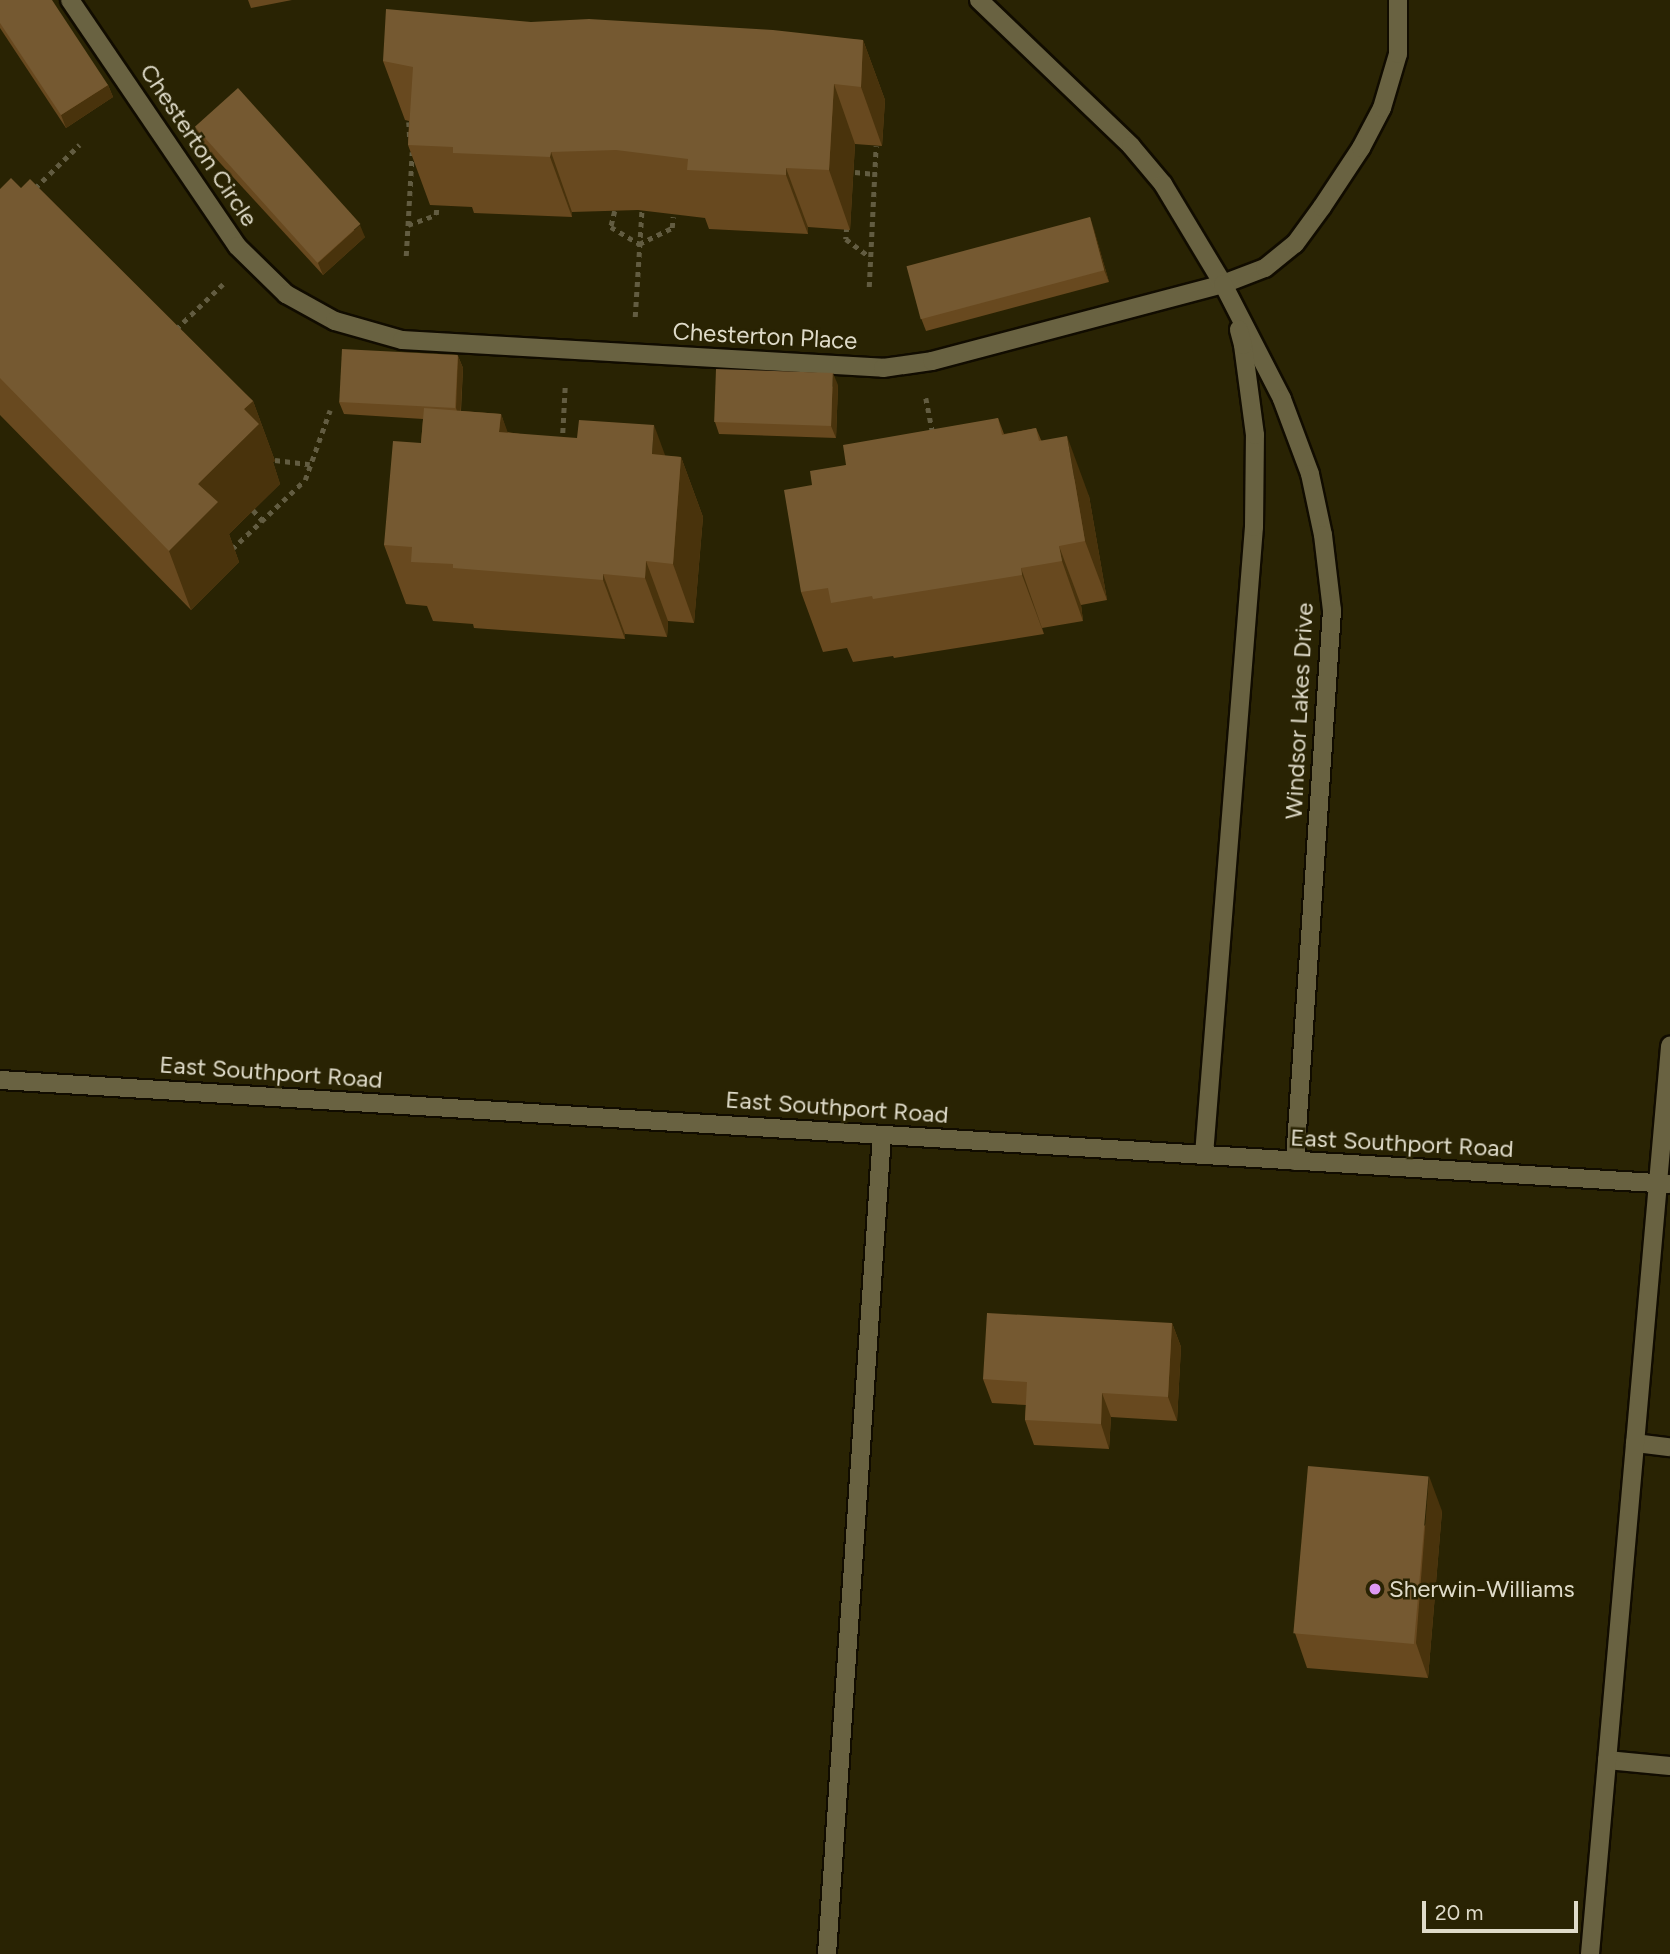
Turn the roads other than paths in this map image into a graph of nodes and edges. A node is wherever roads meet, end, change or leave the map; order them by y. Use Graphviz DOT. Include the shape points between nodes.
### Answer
graph roads {
  1 [pos="70,0"];
  2 [pos="979,0"];
  3 [pos="1398,0"];
  4 [pos="1223,284"];
  5 [pos="302,303"];
  6 [pos="1670,1046"];
  7 [pos="0,1080"];
  8 [pos="882,1135"];
  9 [pos="1204,1155"];
  10 [pos="1295,1161"];
  11 [pos="1664,1183"];
  12 [pos="1635,1444"];
  13 [pos="1670,1447"];
  14 [pos="1608,1760"];
  15 [pos="1670,1766"];
  16 [pos="827,1954"];
  17 [pos="1590,1954"];
  1 -- 5 [label="street, Chesterton Circle" via="248,259"];
  2 -- 4 [label="street, Windsor Lakes Drive" via="1131,146 1183,214"];
  3 -- 4 [label="street, Chesterton Place" via="1400,31 1393,73 1382,108 1360,148 1294,244 1265,268"];
  4 -- 5 [label="street, Chesterton Place" via="883,368 402,340 335,321"];
  4 -- 9 [label="street, Windsor Lakes Drive" via="1243,345 1255,435 1254,527"];
  4 -- 10 [label="street, Windsor Lakes Drive" via="1282,399 1310,474 1332,610"];
  6 -- 11 [label="street"];
  7 -- 8 [label="street, East Southport Road"];
  8 -- 9 [label="street, East Southport Road"];
  8 -- 16 [label="street"];
  9 -- 10 [label="street, East Southport Road"];
  10 -- 11 [label="street, East Southport Road"];
  11 -- 12 [label="street"];
  12 -- 13 [label="street"];
  12 -- 14 [label="street"];
  14 -- 15 [label="street"];
  14 -- 17 [label="street"];
}
